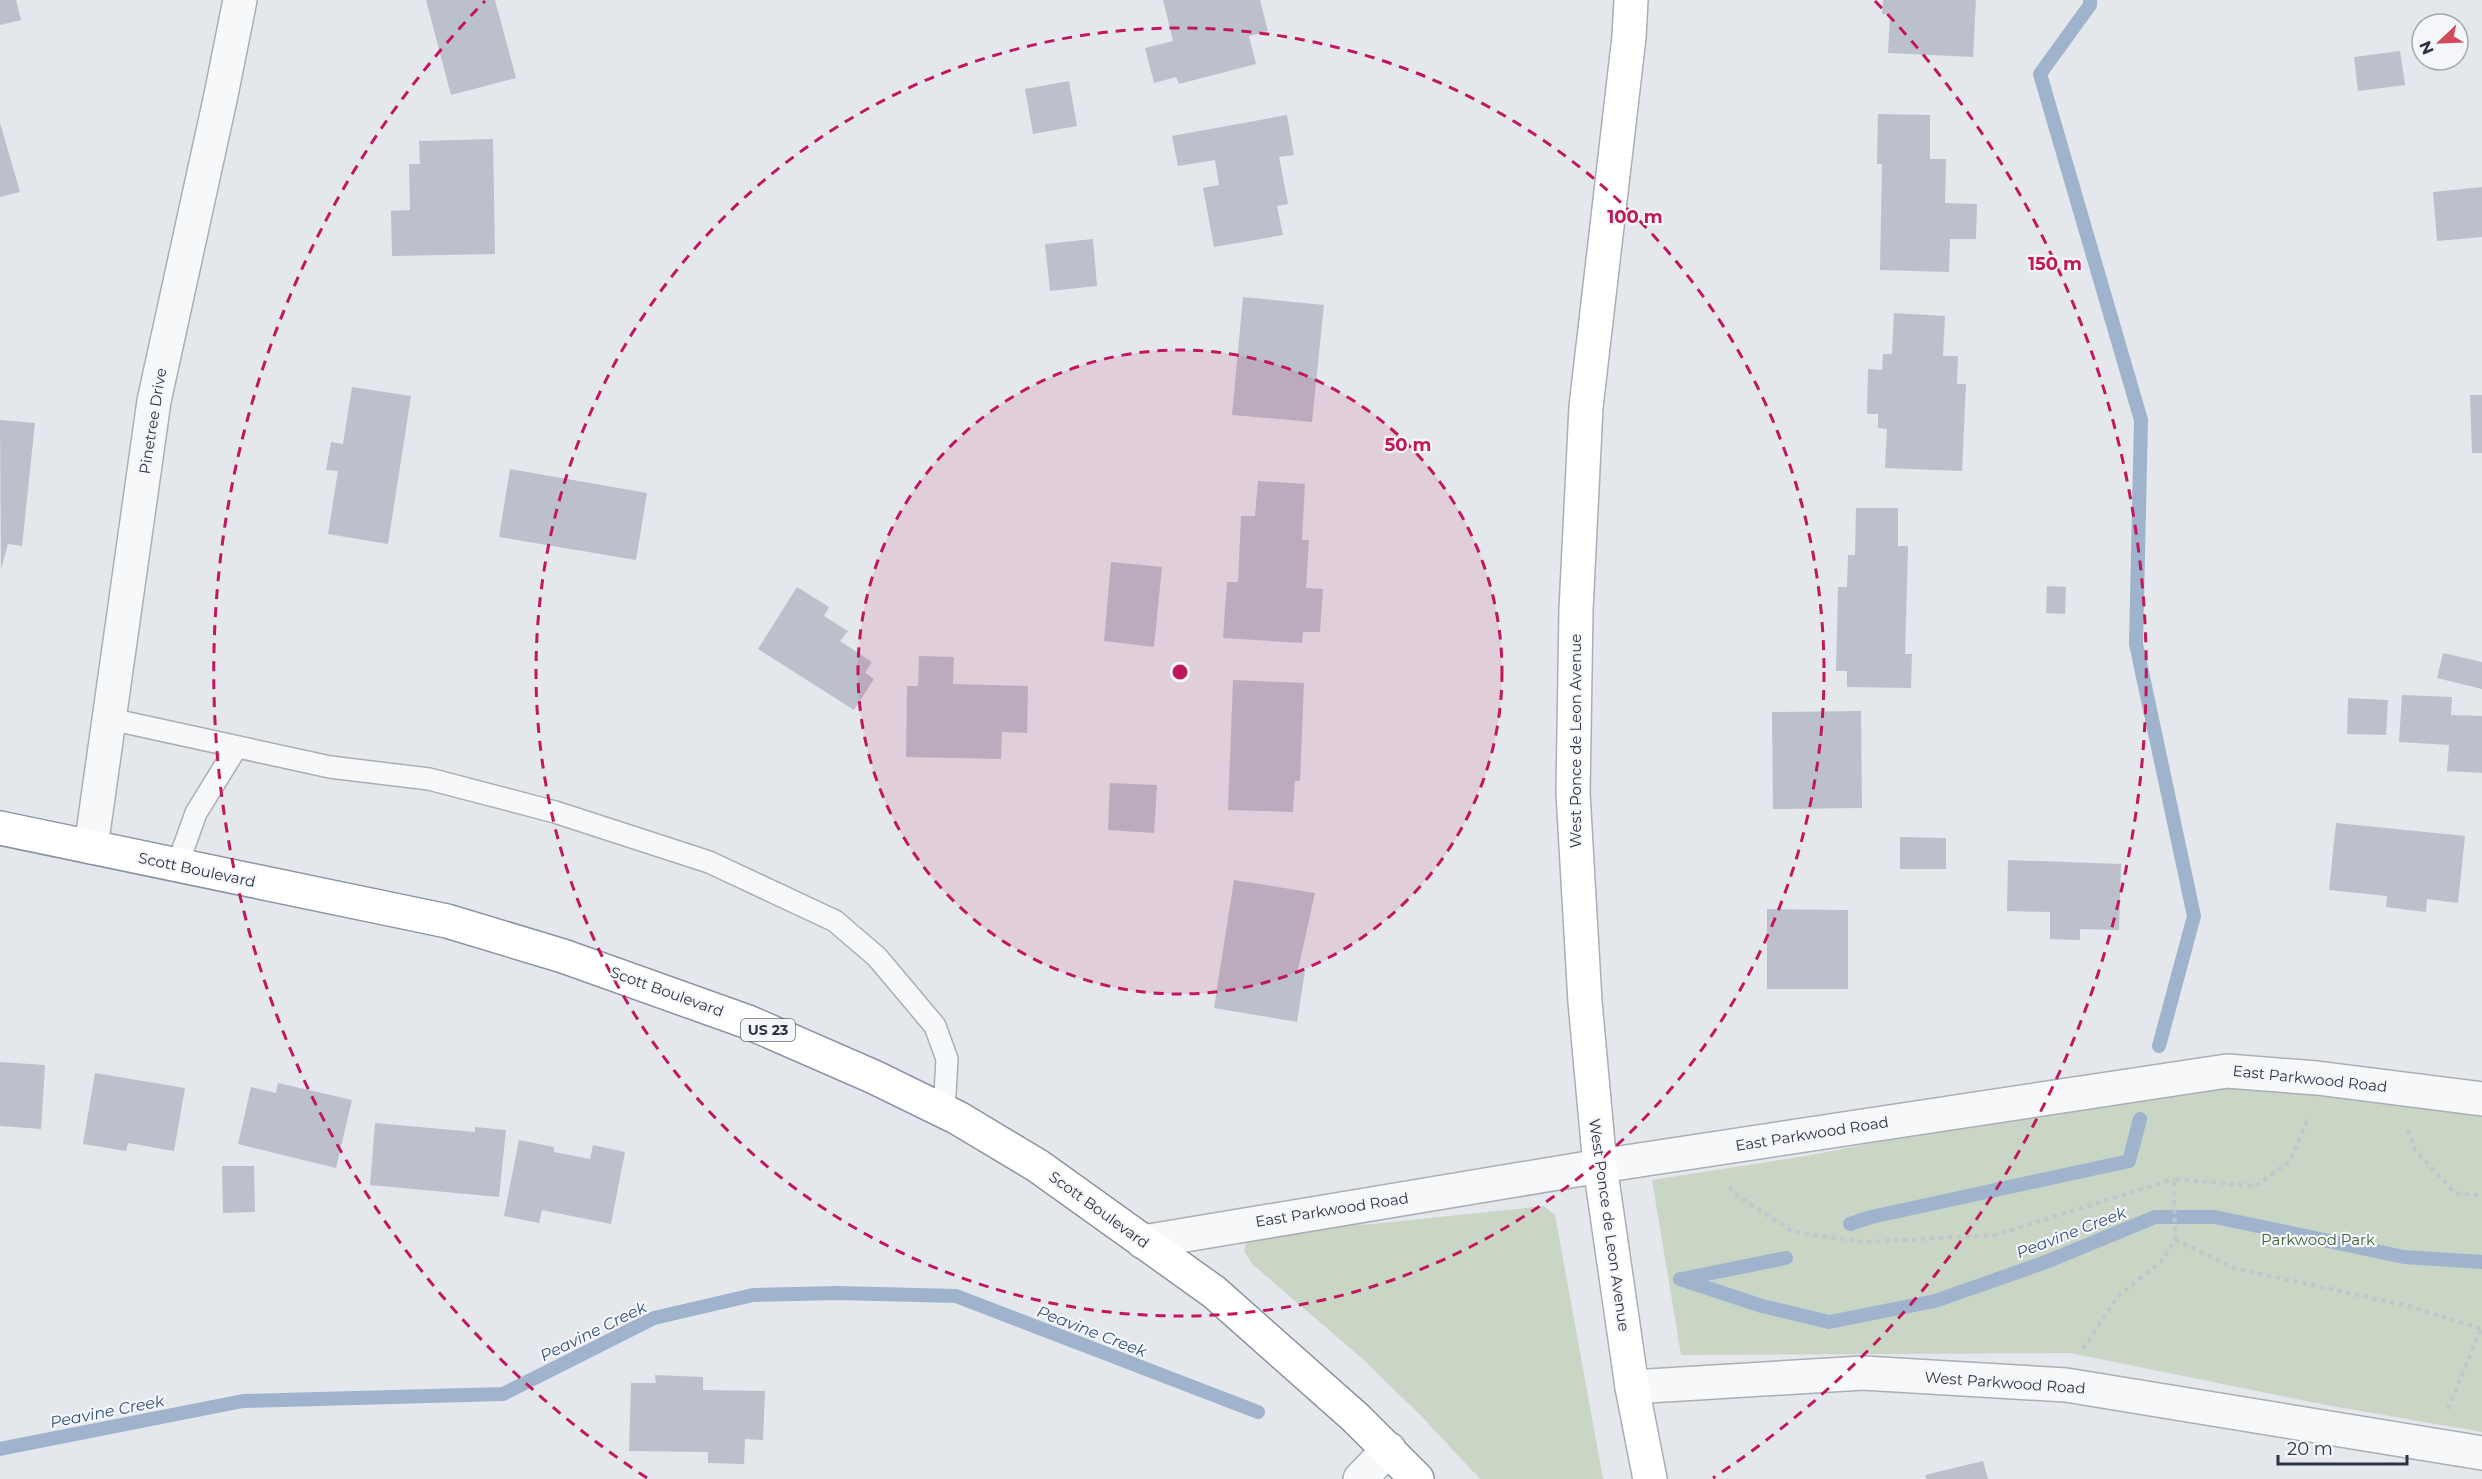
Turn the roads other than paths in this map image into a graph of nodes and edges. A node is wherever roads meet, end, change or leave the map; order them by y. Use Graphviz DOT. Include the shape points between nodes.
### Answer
graph roads {
  1 [pos="240,0"];
  2 [pos="1631,0"];
  3 [pos="110,719"];
  4 [pos="236,748"];
  5 [pos="0,828"];
  6 [pos="91,847"];
  7 [pos="177,866"];
  8 [pos="2482,1099"];
  9 [pos="944,1112"];
  10 [pos="1600,1166"];
  11 [pos="1143,1242"];
  12 [pos="1632,1387"];
  13 [pos="1389,1449"];
  14 [pos="2482,1453"];
  15 [pos="1360,1479"];
  16 [pos="1417,1479"];
  17 [pos="1650,1479"];
  1 -- 3 [label="street, Pinetree Drive" via="154,401"];
  2 -- 10 [label="main road, West Ponce de Leon Avenue" via="1590,364 1578,532 1573,793 1585,1002"];
  3 -- 4 [label="lane"];
  3 -- 6 [label="street, Pinetree Drive"];
  4 -- 7 [label="lane" via="196,813"];
  4 -- 9 [label="lane" via="330,767 429,778 555,813 709,862 835,921 877,957 935,1026 946,1059"];
  5 -- 6 [label="main road, Scott Boulevard / US 23"];
  6 -- 7 [label="main road, Scott Boulevard / US 23"];
  7 -- 9 [label="main road, Scott Boulevard / US 23" via="447,921 563,956 748,1022"];
  8 -- 10 [label="street, East Parkwood Road" via="2227,1071"];
  9 -- 11 [label="main road, Scott Boulevard / US 23" via="1038,1166"];
  10 -- 11 [label="street, East Parkwood Road"];
  10 -- 12 [label="main road, West Ponce de Leon Avenue"];
  11 -- 13 [label="main road, Scott Boulevard / US 23" via="1214,1292"];
  12 -- 14 [label="street, West Parkwood Road" via="1863,1373 2066,1385"];
  12 -- 17 [label="main road, West Ponce de Leon Avenue"];
  13 -- 15 [label="street"];
  13 -- 16 [label="main road, Scott Boulevard / US 23"];
}
